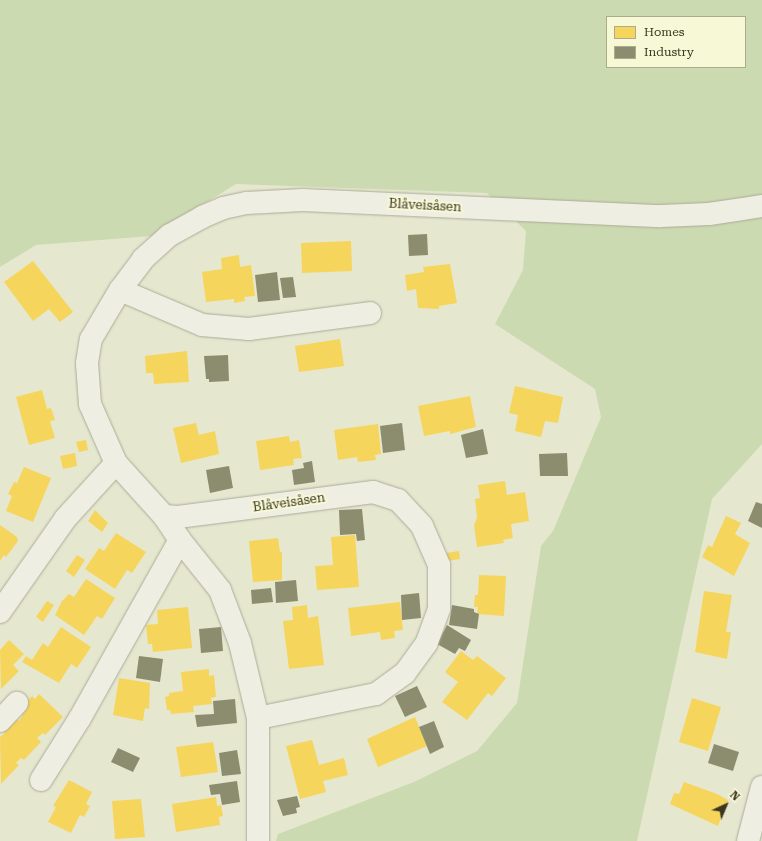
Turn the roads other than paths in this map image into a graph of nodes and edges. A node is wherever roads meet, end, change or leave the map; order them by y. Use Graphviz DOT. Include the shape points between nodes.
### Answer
graph roads {
  1 [pos="762,206"];
  2 [pos="120,290"];
  3 [pos="370,313"];
  4 [pos="116,463"];
  5 [pos="164,516"];
  6 [pos="180,540"];
  7 [pos="0,612"];
  8 [pos="17,703"];
  9 [pos="258,718"];
  10 [pos="0,721"];
  11 [pos="41,780"];
  12 [pos="762,787"];
  13 [pos="258,841"];
  14 [pos="748,841"];
  1 -- 2 [label="street, Blåveisåsen" via="709,214 661,216 303,200 248,203 223,208 170,235 143,258"];
  2 -- 3 [label="street" via="202,325 249,329"];
  2 -- 4 [label="street, Blåveisåsen" via="91,339 87,364 90,404"];
  4 -- 5 [label="street, Blåveisåsen"];
  4 -- 7 [label="street" via="65,519"];
  5 -- 6 [label="street, Blåveisåsen"];
  5 -- 9 [label="street, Blåveisåsen" via="178,517 373,492 398,500 422,526 439,565 439,609 426,644 405,673 376,694"];
  6 -- 9 [label="street, Blåveisåsen" via="220,590 240,643"];
  6 -- 11 [label="street" via="80,718"];
  8 -- 10 [label="street"];
  9 -- 13 [label="street, Blåveisåsen"];
  12 -- 14 [label="street"];
}
